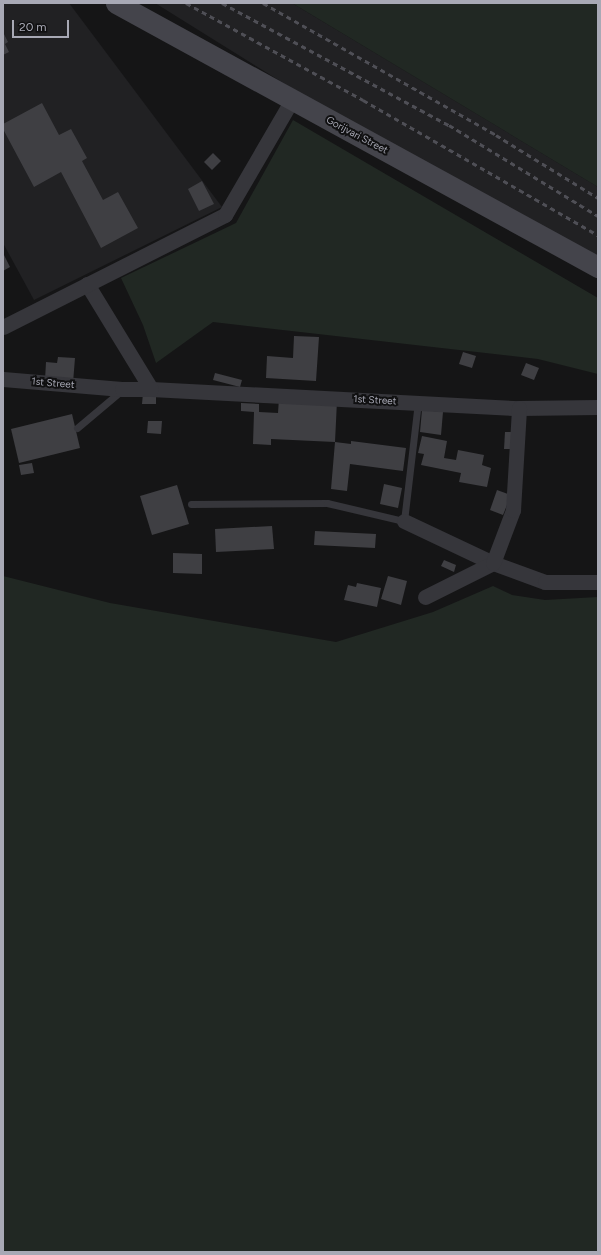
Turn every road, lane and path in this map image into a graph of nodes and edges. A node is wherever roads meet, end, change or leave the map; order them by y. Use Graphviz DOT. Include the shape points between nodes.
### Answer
graph roads {
  1 [pos="116,3"];
  2 [pos="292,100"];
  3 [pos="598,267"];
  4 [pos="87,284"];
  5 [pos="3,327"];
  6 [pos="3,379"];
  7 [pos="122,389"];
  8 [pos="152,389"];
  9 [pos="418,402"];
  10 [pos="598,407"];
  11 [pos="519,408"];
  12 [pos="76,428"];
  13 [pos="192,504"];
  14 [pos="404,521"];
  15 [pos="493,563"];
  16 [pos="598,582"];
  17 [pos="425,597"];
  1 -- 2 [label="main road, Gorijvari Street"];
  2 -- 3 [label="main road, Gorijvari Street"];
  2 -- 4 [label="street" via="225,215"];
  4 -- 5 [label="street"];
  4 -- 8 [label="street"];
  6 -- 7 [label="street, 1st Street"];
  7 -- 8 [label="street, 1st Street"];
  7 -- 12 [label="lane"];
  8 -- 9 [label="street, 1st Street"];
  9 -- 11 [label="street, 1st Street"];
  9 -- 14 [label="lane"];
  10 -- 11 [label="street, 1st Street"];
  11 -- 15 [label="street" via="513,510"];
  13 -- 14 [label="lane" via="328,503"];
  14 -- 15 [label="street"];
  15 -- 16 [label="street" via="545,582"];
  15 -- 17 [label="street"];
}
